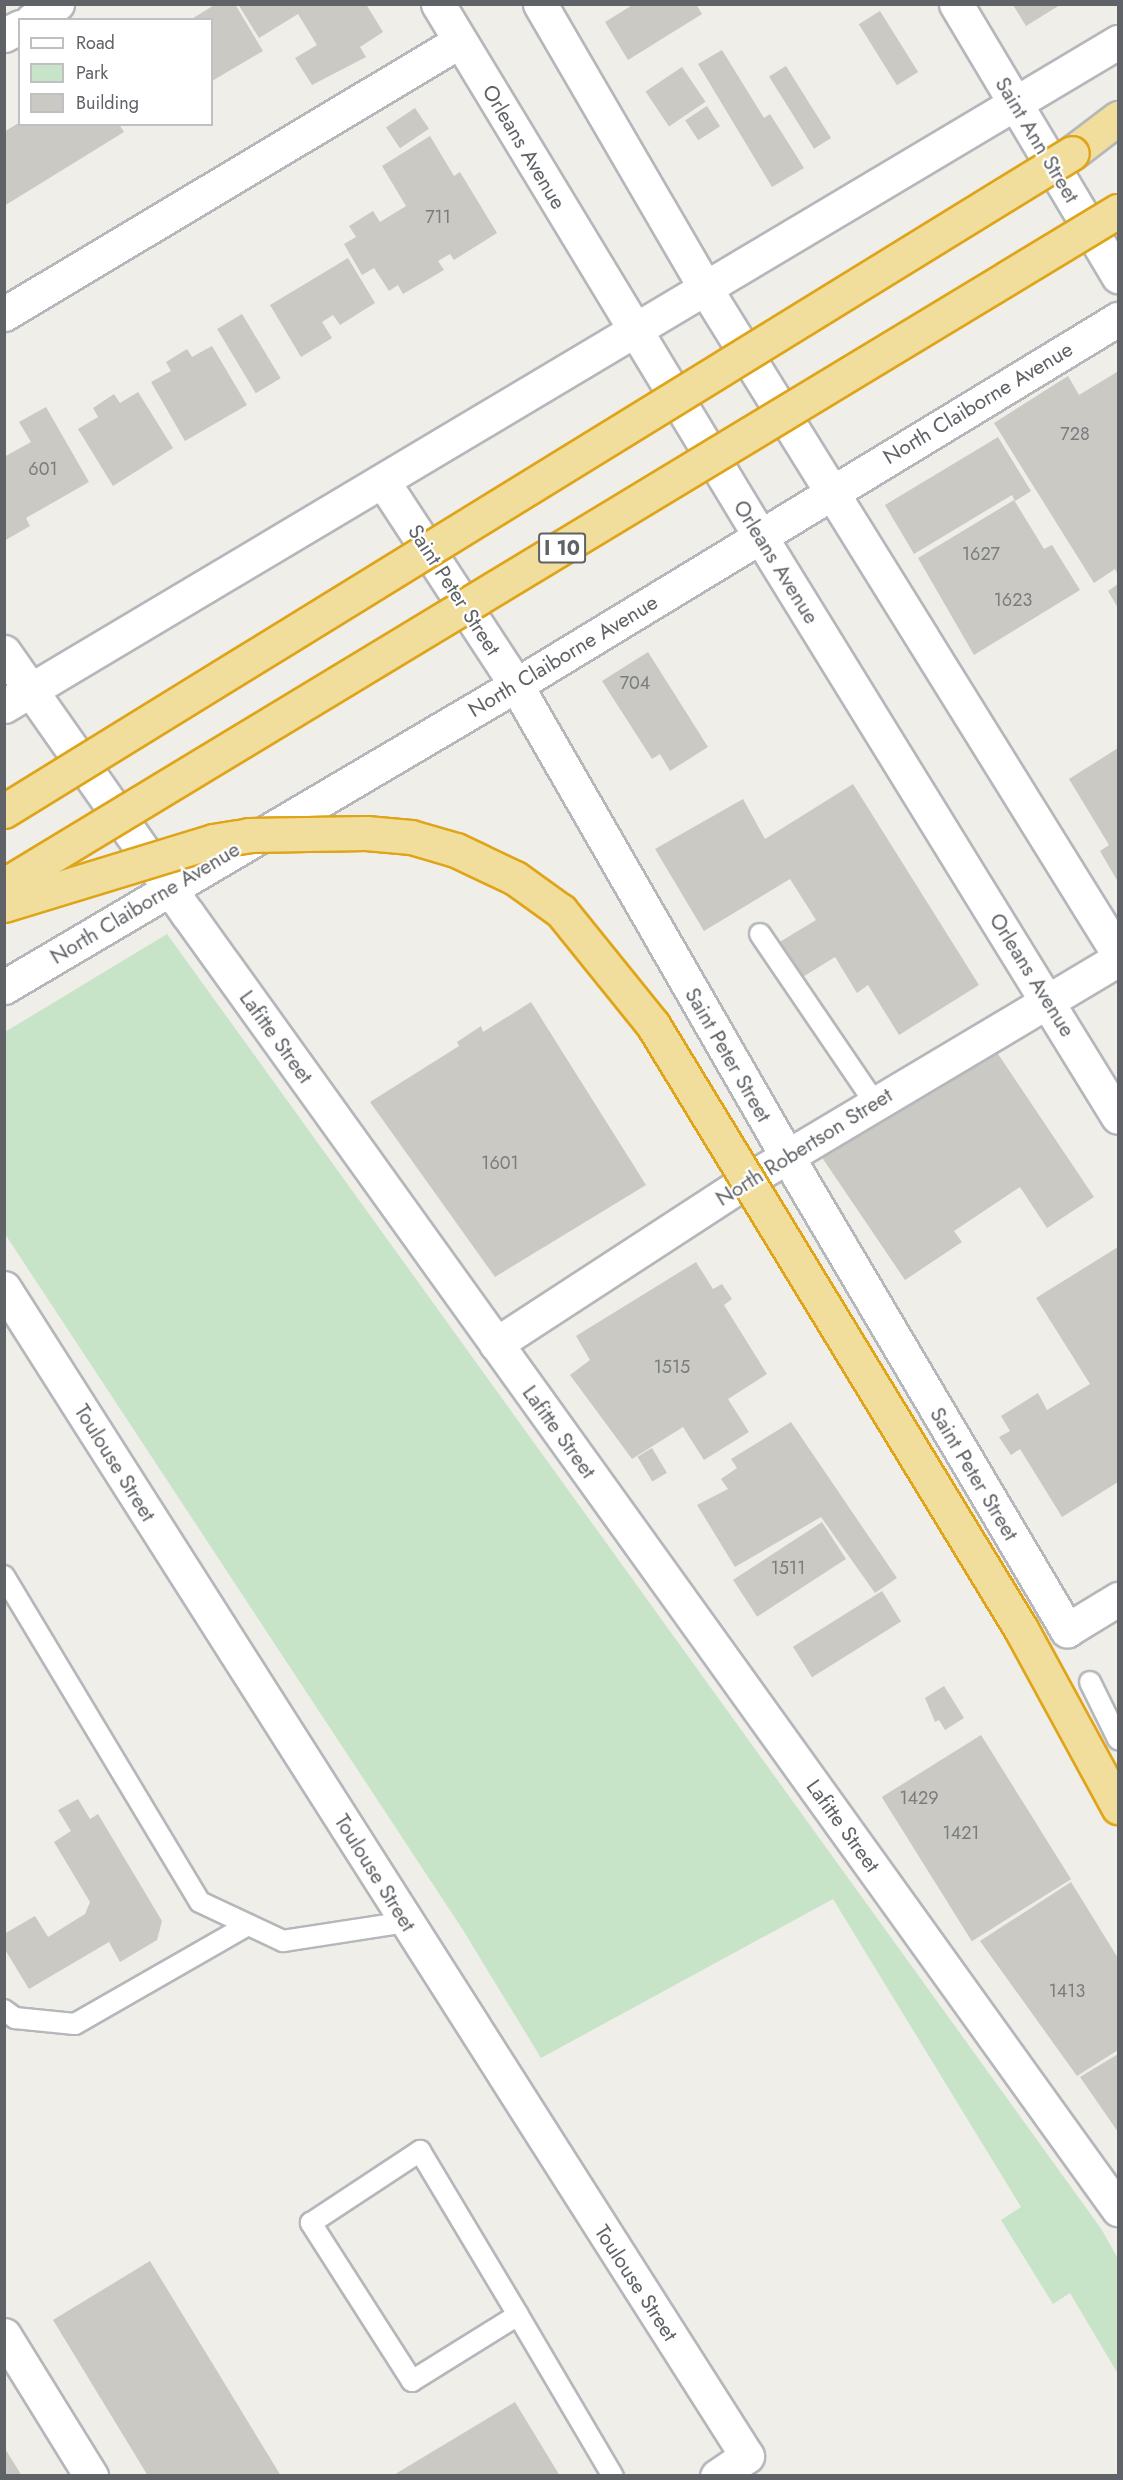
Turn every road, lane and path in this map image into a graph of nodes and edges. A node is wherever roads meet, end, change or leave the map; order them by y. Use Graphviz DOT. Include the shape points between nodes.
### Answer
graph roads {
  1 [pos="57,4"];
  2 [pos="438,4"];
  3 [pos="540,4"];
  4 [pos="956,4"];
  5 [pos="35,18"];
  6 [pos="18,28"];
  7 [pos="4,35"];
  8 [pos="460,41"];
  9 [pos="1119,42"];
  10 [pos="1015,103"];
  11 [pos="1119,118"];
  12 [pos="1119,125"];
  13 [pos="1072,153"];
  14 [pos="1119,211"];
  15 [pos="1119,276"];
  16 [pos="705,288"];
  17 [pos="4,314"];
  18 [pos="1119,319"];
  19 [pos="635,331"];
  20 [pos="384,483"];
  21 [pos="833,491"];
  22 [pos="760,536"];
  23 [pos="4,652"];
  24 [pos="516,685"];
  25 [pos="33,691"];
  26 [pos="4,706"];
  27 [pos="4,811"];
  28 [pos="4,885"];
  29 [pos="170,888"];
  30 [pos="4,905"];
  31 [pos="760,934"];
  32 [pos="1119,953"];
  33 [pos="1119,959"];
  34 [pos="4,987"];
  35 [pos="1047,1001"];
  36 [pos="875,1102"];
  37 [pos="1119,1117"];
  38 [pos="787,1156"];
  39 [pos="4,1288"];
  40 [pos="496,1344"];
  41 [pos="4,1576"];
  42 [pos="1119,1599"];
  43 [pos="1090,1682"];
  44 [pos="1119,1739"];
  45 [pos="1119,1807"];
  46 [pos="406,1922"];
  47 [pos="248,1925"];
  48 [pos="4,2010"];
  49 [pos="1119,2209"];
  50 [pos="518,2315"];
  51 [pos="4,2335"];
  52 [pos="91,2475"];
  53 [pos="613,2475"];
  54 [pos="717,2475"];
  1 -- 5 [label="street"];
  2 -- 8 [label="street, Orleans Avenue"];
  3 -- 16 [label="street"];
  4 -- 10 [label="street, Saint Ann Street"];
  6 -- 7 [label="street"];
  8 -- 17 [label="street"];
  8 -- 19 [label="street, Orleans Avenue"];
  9 -- 10 [label="street"];
  10 -- 15 [label="street, Saint Ann Street"];
  10 -- 16 [label="street"];
  11 -- 13 [label="highway"];
  12 -- 13 [label="highway"];
  13 -- 27 [label="highway, bridge"];
  14 -- 28 [label="highway, I 10, bridge"];
  16 -- 19 [label="street"];
  16 -- 21 [label="street"];
  18 -- 21 [label="street, North Claiborne Avenue"];
  19 -- 20 [label="street"];
  19 -- 22 [label="street, Orleans Avenue"];
  20 -- 24 [label="street, Saint Peter Street"];
  20 -- 25 [label="street"];
  21 -- 22 [label="street, North Claiborne Avenue"];
  21 -- 32 [label="street"];
  22 -- 24 [label="street, North Claiborne Avenue"];
  22 -- 35 [label="street, Orleans Avenue"];
  23 -- 25 [label="street, Lafitte Street"];
  24 -- 29 [label="street, North Claiborne Avenue"];
  24 -- 38 [label="street, Saint Peter Street"];
  25 -- 26 [label="street"];
  25 -- 29 [label="street, Lafitte Street"];
  29 -- 34 [label="street, North Claiborne Avenue"];
  29 -- 40 [label="street, Lafitte Street"];
  30 -- 45 [label="highway, bridge" via="213,841 249,835 366,832 411,837 456,850 515,878 561,911 653,1025 1021,1629"];
  31 -- 36 [label="lane"];
  33 -- 35 [label="street, North Robertson Street"];
  35 -- 36 [label="street, North Robertson Street"];
  35 -- 37 [label="street, Orleans Avenue"];
  36 -- 38 [label="street, North Robertson Street"];
  38 -- 40 [label="street, North Robertson Street"];
  38 -- 42 [label="street, Saint Peter Street" via="1067,1630"];
  39 -- 46 [label="street, Toulouse Street"];
  40 -- 49 [label="street, Lafitte Street"];
  41 -- 47 [label="lane" via="200,1902"];
  43 -- 44 [label="lane"];
  46 -- 47 [label="lane" via="283,1941"];
  46 -- 54 [label="street, Toulouse Street" via="747,2456"];
  47 -- 48 [label="lane" via="75,2024 15,2018"];
  50 -- 50 [label="lane" via="420,2151 311,2223 412,2381"];
  50 -- 53 [label="lane"];
  51 -- 52 [label="street"];
}
